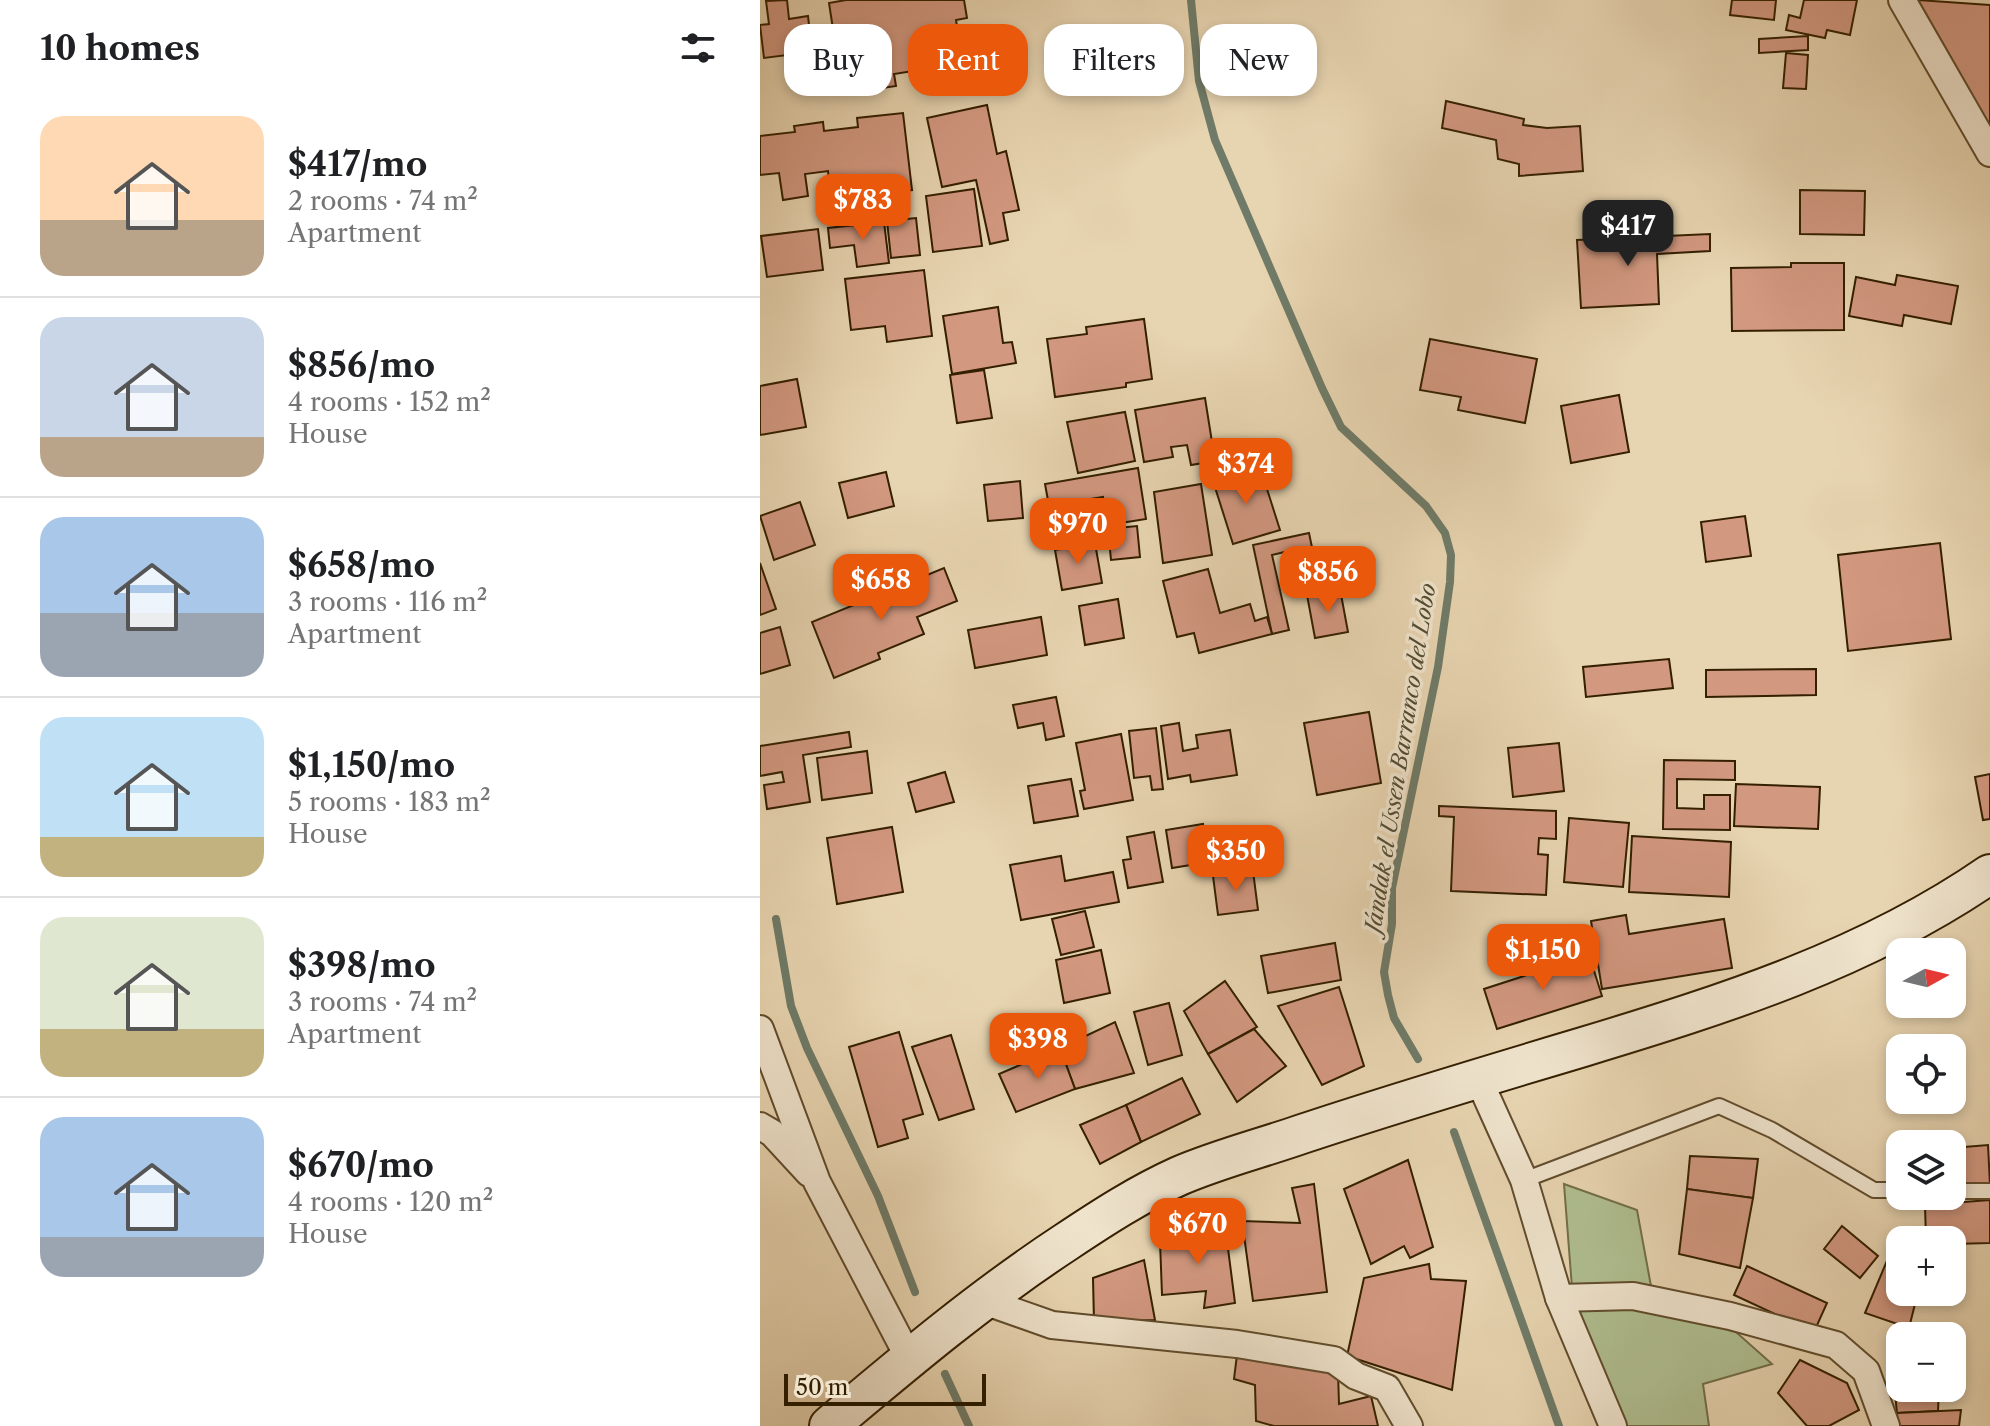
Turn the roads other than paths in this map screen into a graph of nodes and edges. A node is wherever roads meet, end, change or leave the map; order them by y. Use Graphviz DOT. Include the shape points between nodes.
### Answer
graph roads {
  1 [pos="1906,3"];
  2 [pos="1990,153"];
  3 [pos="1990,874"];
  4 [pos="760,1029"];
  5 [pos="1478,1078"];
  6 [pos="760,1126"];
  7 [pos="1524,1180"];
  8 [pos="817,1182"];
  9 [pos="1886,1190"];
  10 [pos="1966,1191"];
  11 [pos="1990,1191"];
  12 [pos="1559,1298"];
  13 [pos="984,1301"];
  14 [pos="909,1358"];
  15 [pos="829,1426"];
  16 [pos="1409,1426"];
  17 [pos="1613,1426"];
  18 [pos="1886,1426"];
  1 -- 2 [label="street"];
  3 -- 5 [label="street" via="1877,942 1781,983"];
  4 -- 8 [label="street"];
  5 -- 7 [label="street"];
  5 -- 13 [label="street" via="1180,1176 1116,1209"];
  6 -- 8 [label="street"];
  7 -- 9 [label="lane" via="1719,1106 1772,1130 1874,1190"];
  7 -- 12 [label="street"];
  8 -- 14 [label="street"];
  10 -- 11 [label="lane"];
  12 -- 17 [label="street"];
  12 -- 18 [label="street" via="1633,1296 1836,1345 1866,1371"];
  13 -- 14 [label="street"];
  13 -- 16 [label="street" via="1052,1325 1334,1360 1387,1388"];
  14 -- 15 [label="street"];
}
